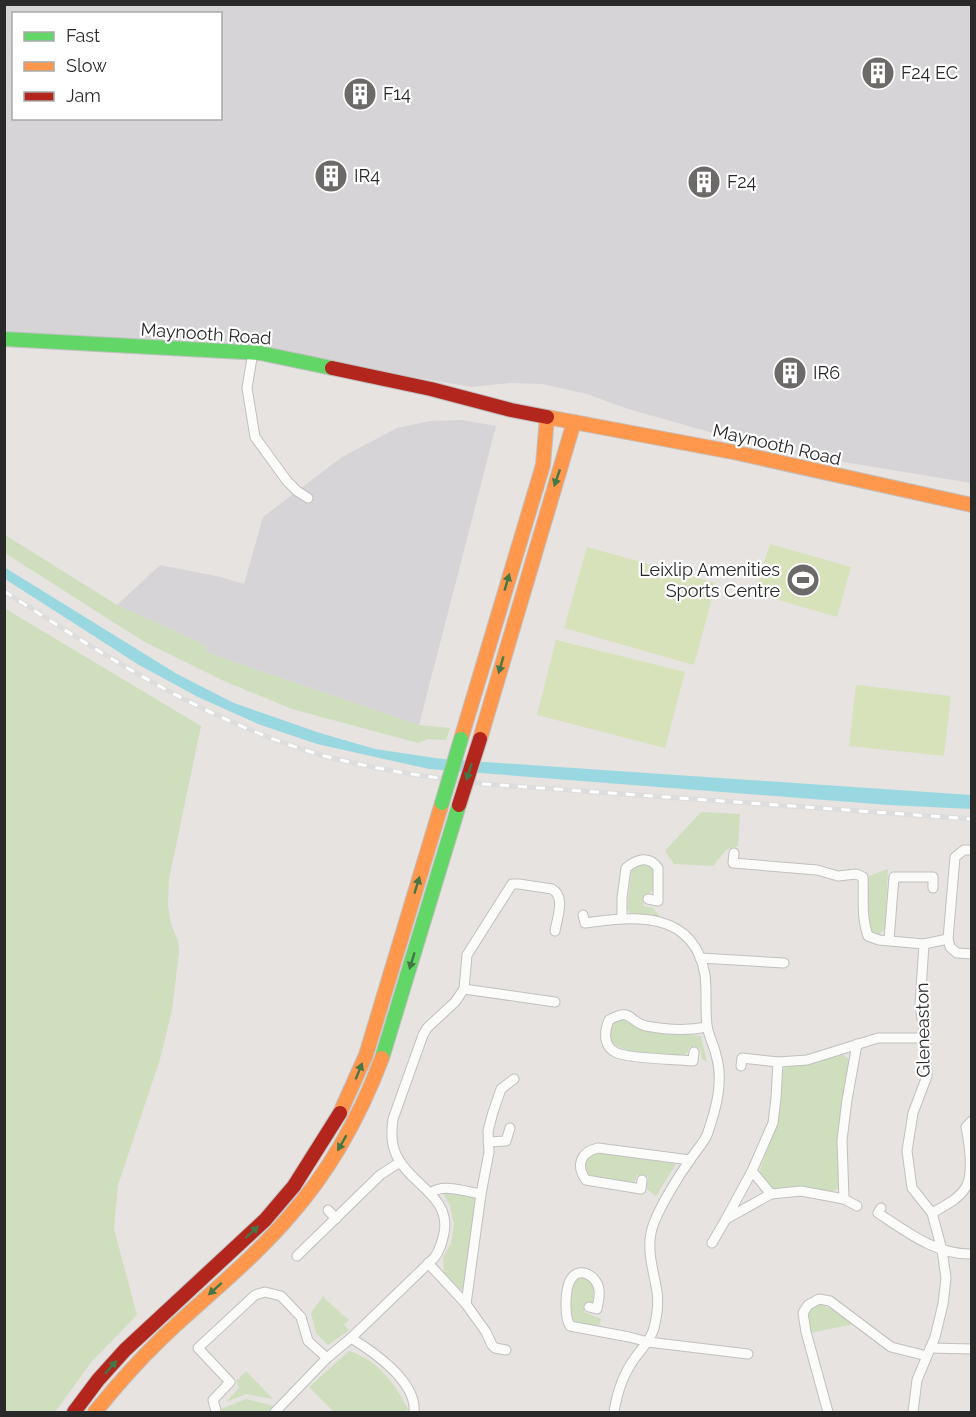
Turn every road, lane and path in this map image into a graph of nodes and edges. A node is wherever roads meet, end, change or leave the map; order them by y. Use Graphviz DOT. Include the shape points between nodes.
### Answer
graph roads {
  1 [pos="4,339"];
  2 [pos="253,352"];
  3 [pos="548,417"];
  4 [pos="574,422"];
  5 [pos="308,498"];
  6 [pos="972,505"];
  7 [pos="972,850"];
  8 [pos="734,853"];
  9 [pos="933,888"];
  10 [pos="648,900"];
  11 [pos="583,915"];
  12 [pos="622,918"];
  13 [pos="555,931"];
  14 [pos="948,939"];
  15 [pos="889,940"];
  16 [pos="924,944"];
  17 [pos="972,954"];
  18 [pos="700,958"];
  19 [pos="784,963"];
  20 [pos="464,989"];
  21 [pos="555,1002"];
  22 [pos="707,1026"];
  23 [pos="925,1038"];
  24 [pos="857,1044"];
  25 [pos="694,1052"];
  26 [pos="778,1062"];
  27 [pos="741,1066"];
  28 [pos="514,1079"];
  29 [pos="972,1121"];
  30 [pos="510,1128"];
  31 [pos="488,1142"];
  32 [pos="690,1160"];
  33 [pos="399,1162"];
  34 [pos="752,1171"];
  35 [pos="642,1180"];
  36 [pos="431,1193"];
  37 [pos="481,1194"];
  38 [pos="771,1194"];
  39 [pos="844,1199"];
  40 [pos="857,1206"];
  41 [pos="881,1208"];
  42 [pos="328,1210"];
  43 [pos="932,1213"];
  44 [pos="336,1219"];
  45 [pos="726,1220"];
  46 [pos="712,1243"];
  47 [pos="942,1250"];
  48 [pos="972,1254"];
  49 [pos="297,1256"];
  50 [pos="428,1263"];
  51 [pos="466,1304"];
  52 [pos="589,1308"];
  53 [pos="351,1338"];
  54 [pos="648,1342"];
  55 [pos="972,1349"];
  56 [pos="506,1350"];
  57 [pos="928,1352"];
  58 [pos="748,1354"];
  59 [pos="327,1358"];
  60 [pos="214,1412"];
  61 [pos="74,1413"];
  62 [pos="95,1413"];
  63 [pos="275,1413"];
  64 [pos="414,1413"];
  65 [pos="614,1413"];
  66 [pos="828,1413"];
  67 [pos="913,1413"];
  1 -- 2 [label="main road, Maynooth Road"];
  2 -- 3 [label="main road, Maynooth Road"];
  2 -- 5 [label="street" via="247,388 255,437 286,481"];
  3 -- 4 [label="main road, Maynooth Road"];
  61 -- 3 [label="main road, one-way, bridge" via="125,1350 264,1220 294,1186 335,1122 353,1085 369,1045 543,465"];
  4 -- 6 [label="main road, Maynooth Road" via="734,452"];
  4 -- 62 [label="main road, one-way, bridge" via="384,1053 359,1113 312,1190 287,1220 154,1344"];
  7 -- 14 [label="street" via="964,850 955,857"];
  8 -- 15 [label="street" via="733,863 863,877 864,926 868,936"];
  9 -- 15 [label="street" via="933,877 894,877"];
  10 -- 12 [label="street" via="658,901 658,868 646,859 635,860 626,868"];
  11 -- 12 [label="street" via="585,923"];
  12 -- 18 [label="street" via="666,923 679,929"];
  13 -- 20 [label="street" via="561,899 557,891 512,885 467,955"];
  14 -- 16 [label="street"];
  14 -- 17 [label="street" via="950,948 957,953"];
  15 -- 16 [label="street"];
  16 -- 23 [label="street, Gleneaston" via="920,1005"];
  18 -- 19 [label="street"];
  18 -- 22 [label="street" via="705,976"];
  20 -- 21 [label="street"];
  20 -- 33 [label="street" via="427,1028 407,1078 391,1134"];
  22 -- 25 [label="street" via="694,1030 665,1029 643,1025 623,1014 609,1020 605,1027 607,1044 615,1053 693,1061"];
  22 -- 32 [label="street" via="717,1057 720,1085 706,1138"];
  23 -- 24 [label="street" via="878,1038"];
  23 -- 43 [label="street, Gleneaston" via="927,1076 913,1113 907,1151 912,1188"];
  24 -- 26 [label="street" via="816,1058"];
  24 -- 39 [label="street" via="842,1140"];
  26 -- 27 [label="street" via="742,1058"];
  26 -- 34 [label="street" via="772,1124"];
  28 -- 31 [label="street" via="501,1089"];
  29 -- 43 [label="street" via="966,1127 970,1159 967,1186 953,1201"];
  30 -- 31 [label="street" via="507,1141"];
  31 -- 37 [label="street"];
  32 -- 35 [label="street" via="598,1148 581,1157 579,1164 586,1180 640,1189"];
  32 -- 54 [label="street" via="660,1209 651,1233 658,1311"];
  33 -- 36 [label="street"];
  33 -- 44 [label="street" via="380,1175"];
  34 -- 38 [label="street"];
  34 -- 45 [label="street"];
  36 -- 37 [label="street" via="445,1189"];
  36 -- 50 [label="street" via="442,1209 445,1227 438,1253"];
  37 -- 51 [label="street"];
  38 -- 39 [label="street" via="801,1191"];
  38 -- 45 [label="street"];
  39 -- 40 [label="street"];
  41 -- 47 [label="street" via="878,1213"];
  42 -- 44 [label="street"];
  43 -- 47 [label="street, Gleneaston"];
  44 -- 49 [label="street"];
  45 -- 46 [label="street"];
  47 -- 48 [label="street"];
  47 -- 57 [label="street, Gleneaston" via="946,1278 943,1304"];
  50 -- 51 [label="street"];
  50 -- 53 [label="street"];
  51 -- 56 [label="street" via="492,1345"];
  52 -- 54 [label="street" via="597,1309 599,1289 584,1273 570,1279 566,1320 570,1326"];
  53 -- 59 [label="street"];
  53 -- 64 [label="street" via="400,1377 414,1400"];
  54 -- 58 [label="street"];
  54 -- 65 [label="street" via="624,1375"];
  55 -- 57 [label="street"];
  57 -- 66 [label="street" via="891,1347 830,1301 819,1299 808,1305 803,1313 806,1332"];
  57 -- 67 [label="street, Gleneaston" via="917,1380"];
  59 -- 60 [label="street" via="308,1341 301,1317 281,1296 265,1292 255,1295 198,1348 230,1383 213,1400"];
  59 -- 63 [label="street"];
}
